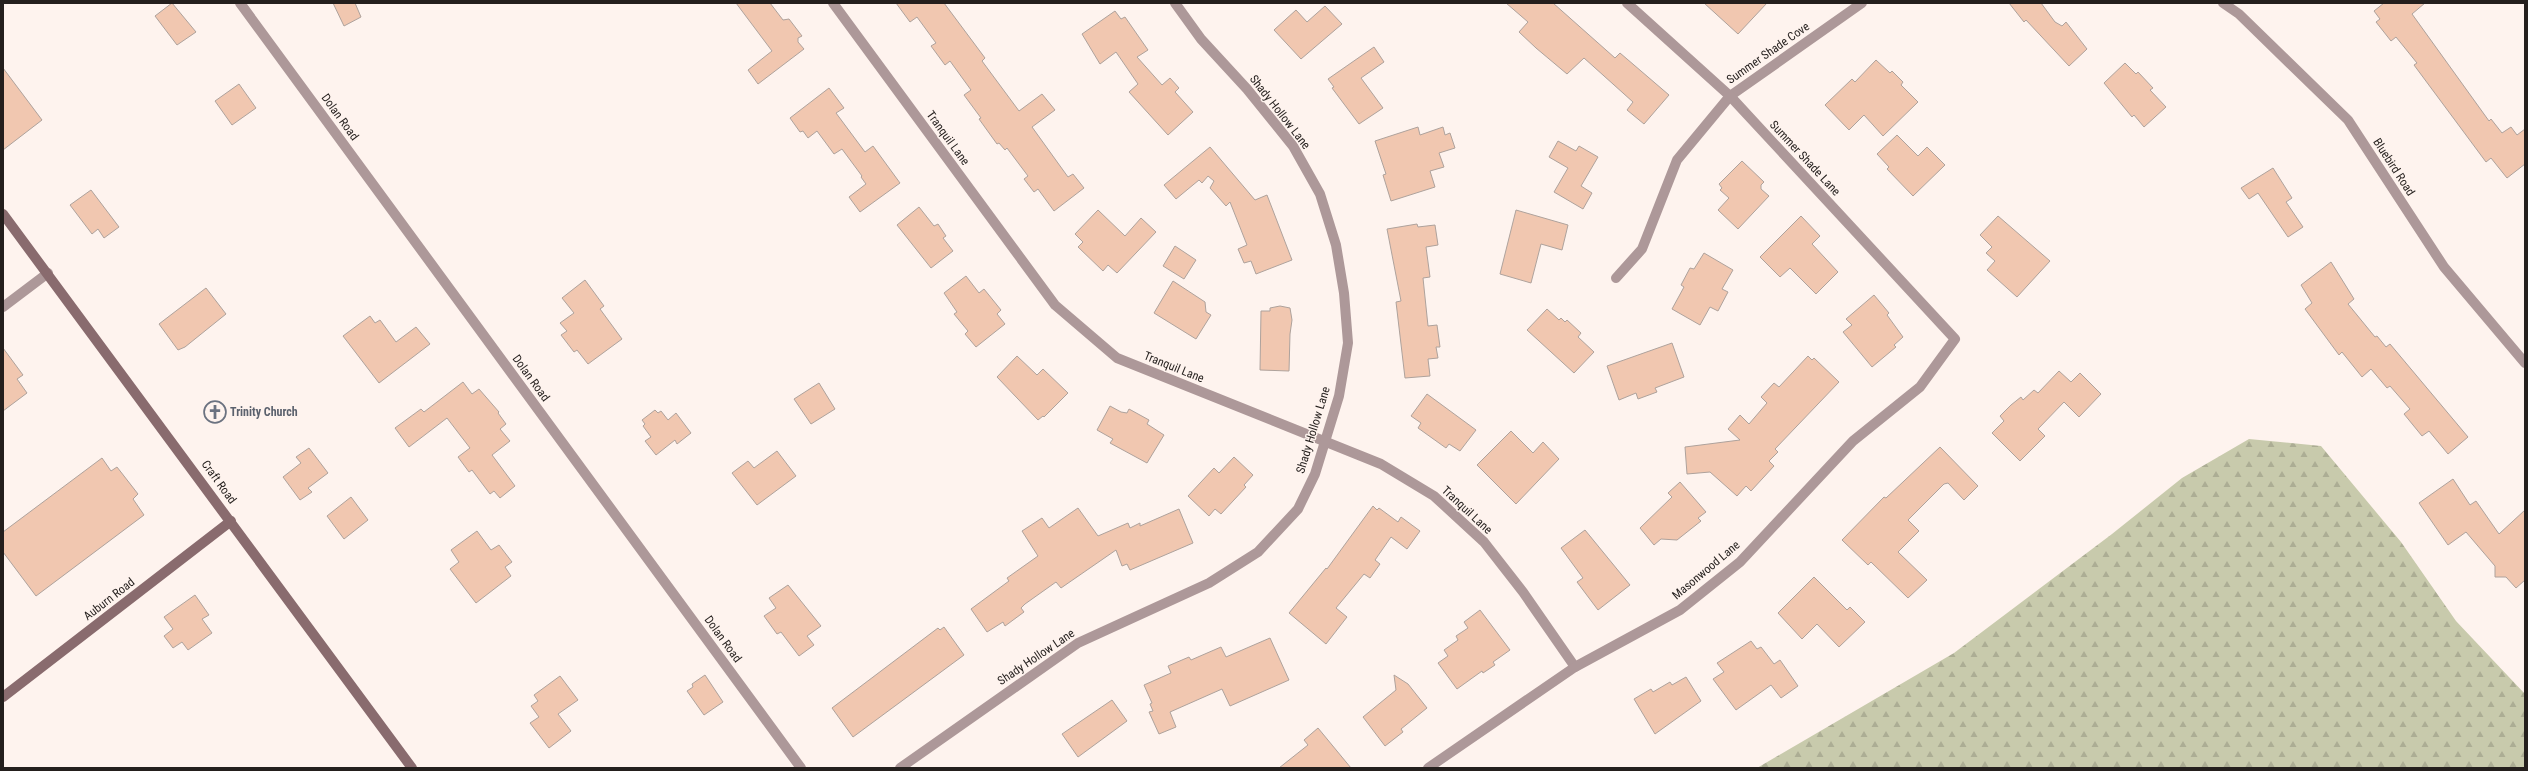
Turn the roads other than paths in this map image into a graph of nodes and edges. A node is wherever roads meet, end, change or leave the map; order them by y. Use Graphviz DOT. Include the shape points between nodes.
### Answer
graph roads {
  1 [pos="240,3"];
  2 [pos="833,3"];
  3 [pos="1175,3"];
  4 [pos="1627,3"];
  5 [pos="1862,3"];
  6 [pos="2222,3"];
  7 [pos="1730,96"];
  8 [pos="3,214"];
  9 [pos="48,273"];
  10 [pos="1616,278"];
  11 [pos="3,306"];
  12 [pos="1955,339"];
  13 [pos="2525,363"];
  14 [pos="1325,440"];
  15 [pos="231,521"];
  16 [pos="1575,667"];
  17 [pos="3,697"];
  18 [pos="412,768"];
  19 [pos="801,768"];
  20 [pos="900,768"];
  21 [pos="1428,768"];
  1 -- 19 [label="street, Dolan Road"];
  2 -- 14 [label="street, Tranquil Lane" via="1055,305 1117,358"];
  3 -- 14 [label="street, Shady Hollow Lane" via="1201,39 1247,89 1293,146 1320,194 1337,251 1348,343 1339,396"];
  4 -- 7 [label="street, Summer Shade Lane"];
  5 -- 7 [label="street, Summer Shade Cove"];
  6 -- 13 [label="street, Bluebird Road" via="2239,14 2348,120 2444,267"];
  7 -- 10 [label="street, Summer Shade Cove" via="1677,160 1642,249"];
  7 -- 12 [label="street, Summer Shade Lane"];
  8 -- 9 [label="street, Craft Road"];
  9 -- 11 [label="street"];
  9 -- 15 [label="street, Craft Road"];
  12 -- 16 [label="street, Masonwood Lane" via="1920,387 1853,441 1740,562 1680,610"];
  14 -- 16 [label="street, Tranquil Lane" via="1381,464 1434,496 1484,542 1523,592"];
  14 -- 20 [label="street, Shady Hollow Lane" via="1316,474 1298,509 1258,552 1209,583 1078,643"];
  15 -- 17 [label="street, Auburn Road"];
  15 -- 18 [label="street, Craft Road"];
  16 -- 21 [label="street, Masonwood Lane"];
}
